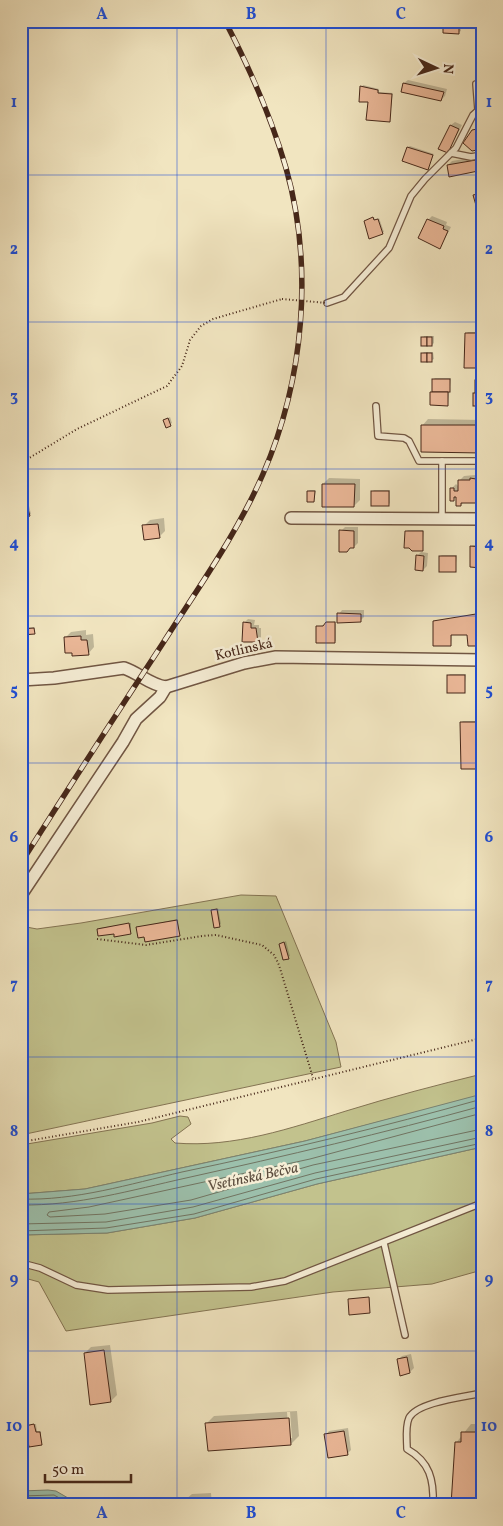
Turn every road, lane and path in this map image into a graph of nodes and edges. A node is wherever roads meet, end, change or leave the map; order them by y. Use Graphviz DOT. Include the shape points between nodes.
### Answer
graph roads {
  1 [pos="482,84"];
  2 [pos="480,108"];
  3 [pos="451,153"];
  4 [pos="482,155"];
  5 [pos="327,303"];
  6 [pos="376,406"];
  7 [pos="442,461"];
  8 [pos="482,461"];
  9 [pos="21,463"];
  10 [pos="291,518"];
  11 [pos="442,519"];
  12 [pos="482,519"];
  13 [pos="482,660"];
  14 [pos="21,680"];
  15 [pos="166,687"];
  16 [pos="21,895"];
  17 [pos="96,938"];
  18 [pos="482,1038"];
  19 [pos="313,1078"];
  20 [pos="21,1142"];
  21 [pos="482,1203"];
  22 [pos="384,1243"];
  23 [pos="21,1263"];
  24 [pos="405,1335"];
  25 [pos="482,1393"];
  26 [pos="433,1505"];
  1 -- 2 [label="lane" via="476,84"];
  2 -- 3 [label="lane"];
  3 -- 4 [label="lane"];
  3 -- 5 [label="lane" via="411,196 389,248 378,262 344,297"];
  5 -- 9 [label="path, bridge" via="282,299 213,319 201,326 190,340 182,366 167,386 77,429"];
  6 -- 7 [label="lane" via="378,436 404,438 419,460"];
  7 -- 8 [label="lane"];
  7 -- 11 [label="lane"];
  10 -- 11 [label="street"];
  11 -- 12 [label="street"];
  13 -- 15 [label="street, Kotlinská" via="276,657 244,663"];
  14 -- 15 [label="street" via="124,668"];
  15 -- 16 [label="street" via="136,719"];
  17 -- 19 [label="path" via="146,945 216,935 269,949 279,965"];
  18 -- 19 [label="path"];
  19 -- 20 [label="path" via="138,1122"];
  21 -- 22 [label="lane"];
  22 -- 23 [label="lane" via="285,1282 251,1287 108,1290 76,1285"];
  22 -- 24 [label="lane"];
  25 -- 26 [label="lane" via="427,1405 416,1410 408,1420 407,1450 430,1471 434,1487"];
}
